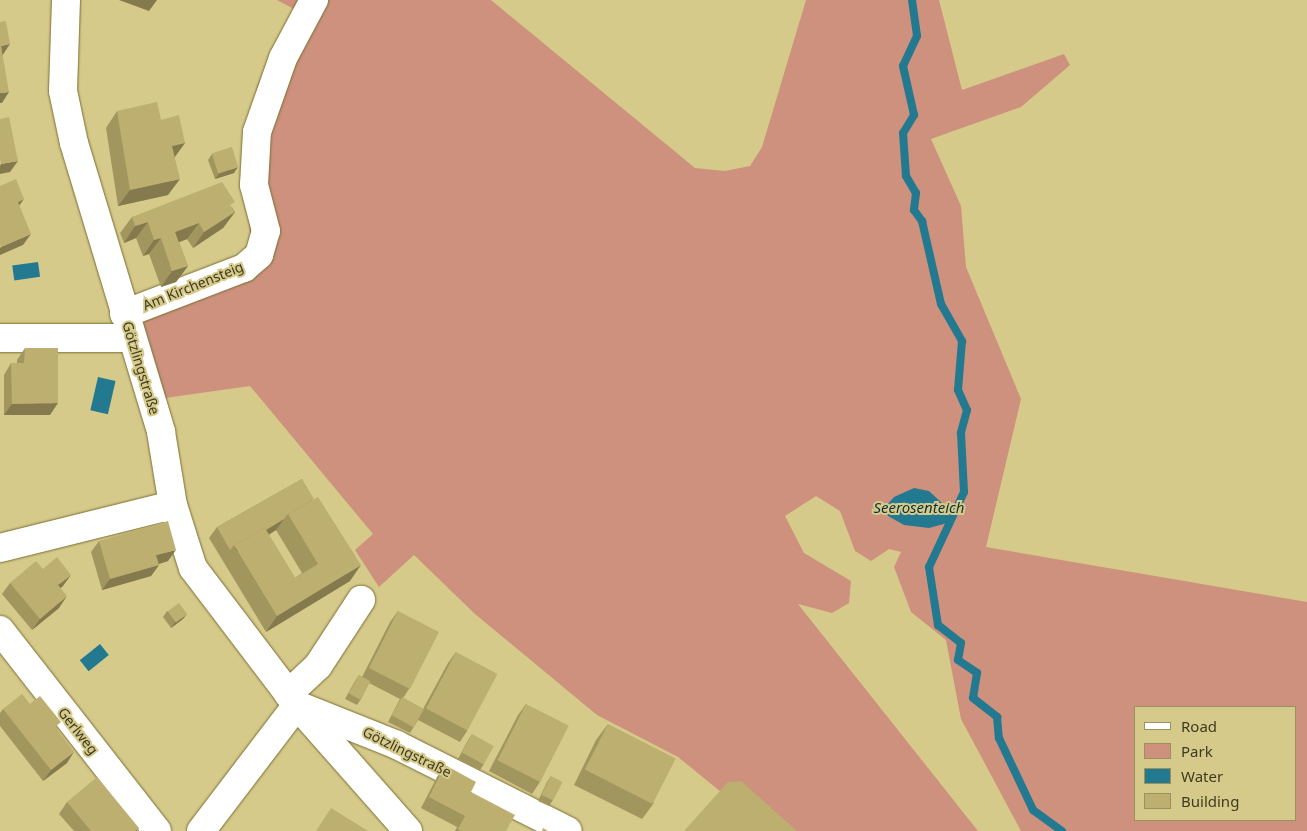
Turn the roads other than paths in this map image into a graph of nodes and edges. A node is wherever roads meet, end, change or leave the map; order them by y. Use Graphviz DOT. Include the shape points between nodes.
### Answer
graph roads {
  1 [pos="66,0"];
  2 [pos="314,0"];
  3 [pos="128,326"];
  4 [pos="0,338"];
  5 [pos="173,505"];
  6 [pos="0,548"];
  7 [pos="361,600"];
  8 [pos="0,630"];
  9 [pos="293,700"];
  10 [pos="157,831"];
  11 [pos="201,831"];
  12 [pos="408,831"];
  13 [pos="568,831"];
  1 -- 3 [label="street, Götzlingstraße" via="63,91"];
  2 -- 3 [label="street, Am Kirchensteig" via="283,58 256,132 254,185 266,231 259,255 244,268"];
  3 -- 4 [label="street"];
  3 -- 5 [label="street, Götzlingstraße" via="161,432"];
  5 -- 6 [label="street"];
  5 -- 9 [label="street, Götzlingstraße" via="194,568"];
  7 -- 9 [label="street"];
  8 -- 10 [label="street, Gerlweg"];
  9 -- 11 [label="street"];
  9 -- 12 [label="street, Götzlingstraße"];
  9 -- 13 [label="street, Götzlingstraße" via="397,745"];
}
